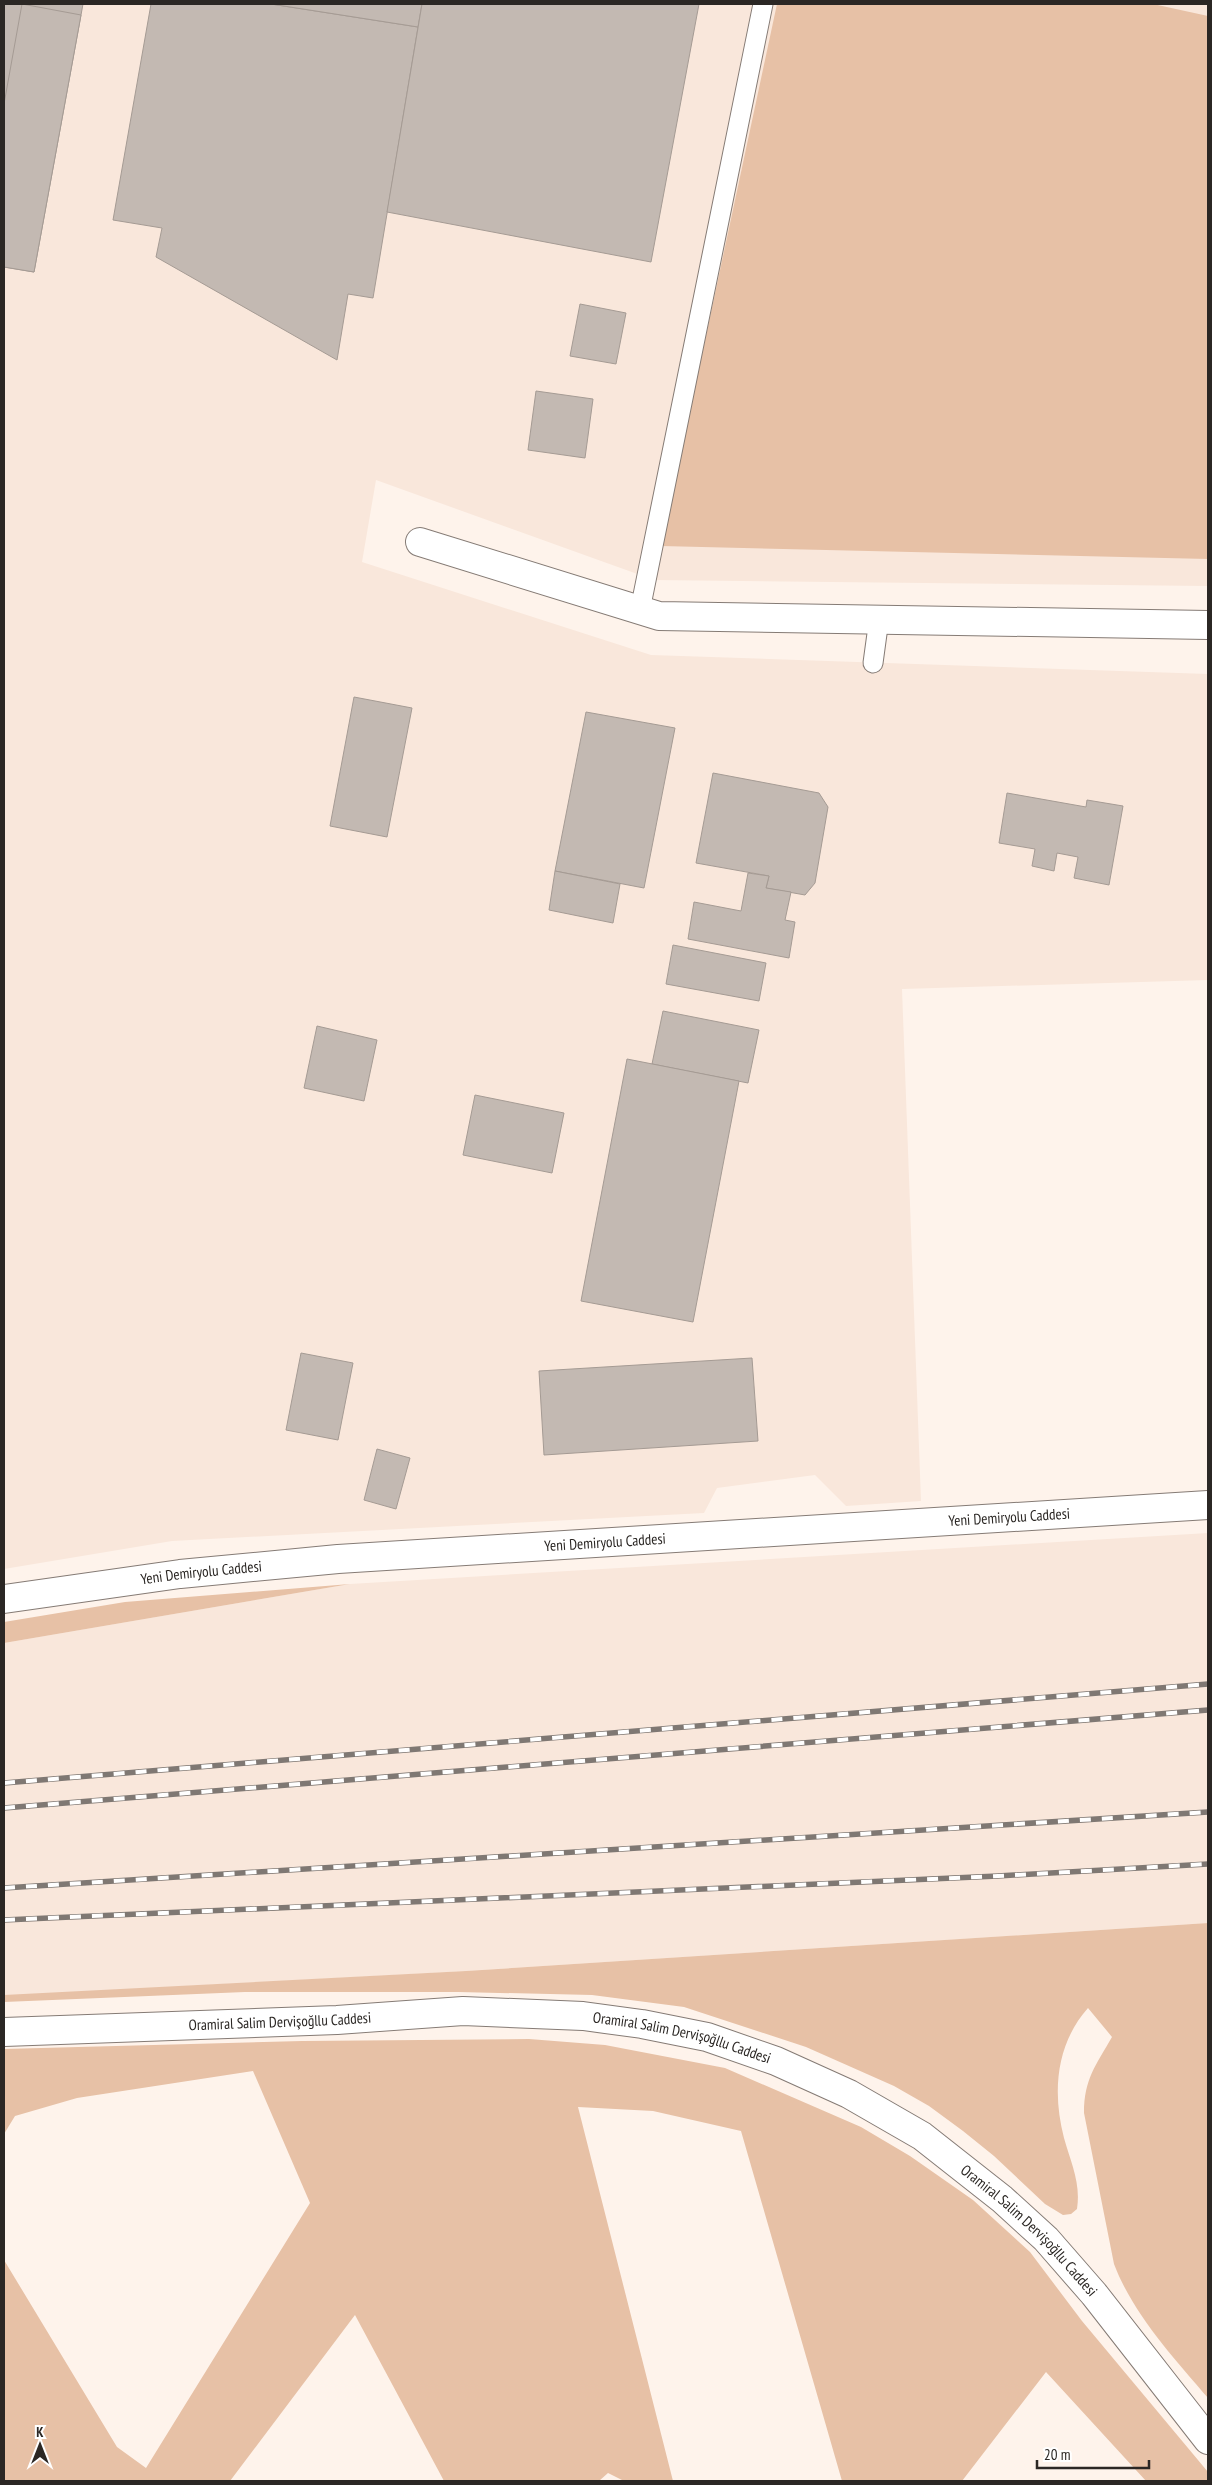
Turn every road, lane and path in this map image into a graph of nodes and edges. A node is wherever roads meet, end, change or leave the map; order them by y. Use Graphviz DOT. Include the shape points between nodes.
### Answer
graph roads {
  1 [pos="763,4"];
  2 [pos="420,542"];
  3 [pos="640,610"];
  4 [pos="879,620"];
  5 [pos="1208,625"];
  6 [pos="872,663"];
  7 [pos="1208,1506"];
  8 [pos="4,1600"];
  9 [pos="4,2032"];
  10 [pos="1208,2440"];
  1 -- 3 [label="lane"];
  2 -- 3 [label="street"];
  3 -- 4 [label="street" via="659,616"];
  4 -- 5 [label="street"];
  4 -- 6 [label="lane"];
  7 -- 8 [label="street, Yeni Demiryolu Caddesi" via="338,1559 180,1574"];
  9 -- 10 [label="street, Oramiral Salim Dervişoğllu Caddesi" via="337,2020 463,2011 583,2016 707,2037 776,2061 849,2094 922,2136 1002,2199 1046,2239 1082,2280"];
}
